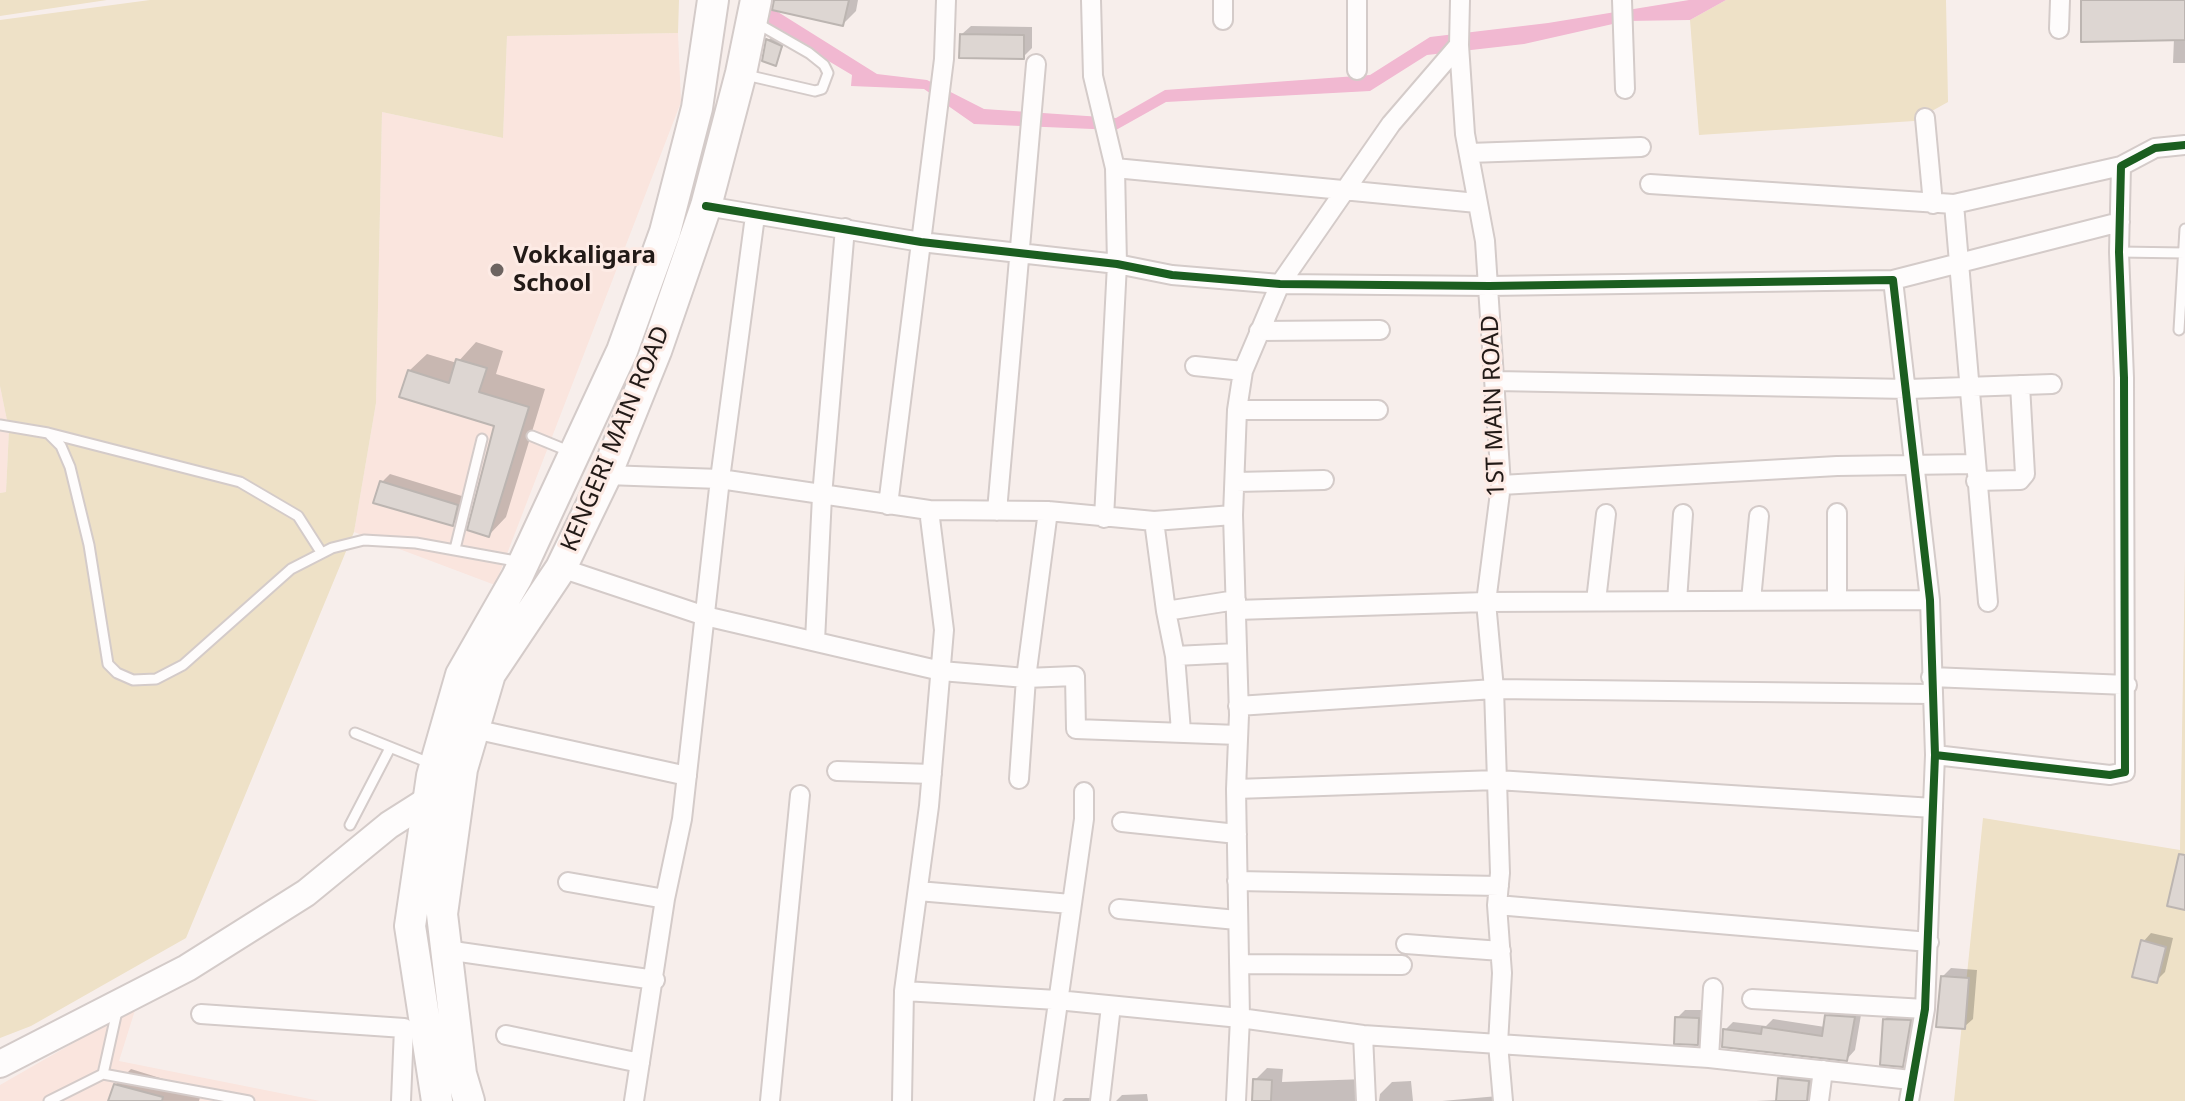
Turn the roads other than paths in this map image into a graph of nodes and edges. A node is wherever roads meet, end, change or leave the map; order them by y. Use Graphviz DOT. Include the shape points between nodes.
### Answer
graph roads {
  1 [pos="713,0"];
  2 [pos="946,0"];
  3 [pos="1091,0"];
  4 [pos="1223,0"];
  5 [pos="1357,0"];
  6 [pos="1460,0"];
  7 [pos="1622,0"];
  8 [pos="2060,0"];
  9 [pos="754,10"];
  10 [pos="1223,20"];
  11 [pos="2059,29"];
  12 [pos="1459,45"];
  13 [pos="1036,64"];
  14 [pos="1357,70"];
  15 [pos="741,73"];
  16 [pos="1625,89"];
  17 [pos="1925,118"];
  18 [pos="2185,145"];
  19 [pos="1641,147"];
  20 [pos="1469,153"];
  21 [pos="2121,166"];
  22 [pos="1115,168"];
  23 [pos="1650,184"];
  24 [pos="1344,192"];
  25 [pos="1477,203"];
  26 [pos="1933,204"];
  27 [pos="1954,204"];
  28 [pos="706,206"];
  29 [pos="755,216"];
  30 [pos="2120,222"];
  31 [pos="845,228"];
  32 [pos="2185,229"];
  33 [pos="921,242"];
  34 [pos="2119,252"];
  35 [pos="1021,253"];
  36 [pos="2184,253"];
  37 [pos="1117,264"];
  38 [pos="1958,265"];
  39 [pos="1893,280"];
  40 [pos="1280,284"];
  41 [pos="1489,286"];
  42 [pos="1380,330"];
  43 [pos="2179,330"];
  44 [pos="1259,331"];
  45 [pos="1195,366"];
  46 [pos="1243,371"];
  47 [pos="1496,381"];
  48 [pos="2052,384"];
  49 [pos="2020,385"];
  50 [pos="1970,387"];
  51 [pos="1908,389"];
  52 [pos="1237,410"];
  53 [pos="1378,410"];
  54 [pos="0,425"];
  55 [pos="48,433"];
  56 [pos="532,436"];
  57 [pos="482,439"];
  58 [pos="575,453"];
  59 [pos="1916,465"];
  60 [pos="1975,473"];
  61 [pos="606,475"];
  62 [pos="720,479"];
  63 [pos="1324,480"];
  64 [pos="1236,482"];
  65 [pos="1501,485"];
  66 [pos="822,496"];
  67 [pos="888,505"];
  68 [pos="929,510"];
  69 [pos="997,511"];
  70 [pos="1048,511"];
  71 [pos="1837,513"];
  72 [pos="1606,514"];
  73 [pos="1683,514"];
  74 [pos="1233,515"];
  75 [pos="1759,516"];
  76 [pos="1104,518"];
  77 [pos="1154,521"];
  78 [pos="455,549"];
  79 [pos="321,552"];
  80 [pos="523,563"];
  81 [pos="561,568"];
  82 [pos="1751,600"];
  83 [pos="1837,600"];
  84 [pos="1930,600"];
  85 [pos="1596,601"];
  86 [pos="1677,601"];
  87 [pos="1486,602"];
  88 [pos="1988,602"];
  89 [pos="1236,605"];
  90 [pos="1166,611"];
  91 [pos="705,616"];
  92 [pos="815,641"];
  93 [pos="1237,653"];
  94 [pos="1175,656"];
  95 [pos="941,671"];
  96 [pos="1026,678"];
  97 [pos="1931,685"];
  98 [pos="2127,685"];
  99 [pos="1494,689"];
  100 [pos="1238,706"];
  101 [pos="474,729"];
  102 [pos="1181,731"];
  103 [pos="355,733"];
  104 [pos="1238,735"];
  105 [pos="390,748"];
  106 [pos="1935,755"];
  107 [pos="435,766"];
  108 [pos="837,771"];
  109 [pos="932,774"];
  110 [pos="687,776"];
  111 [pos="1019,779"];
  112 [pos="1497,780"];
  113 [pos="460,784"];
  114 [pos="1236,789"];
  115 [pos="1084,792"];
  116 [pos="800,795"];
  117 [pos="429,797"];
  118 [pos="1933,808"];
  119 [pos="1122,822"];
  120 [pos="350,825"];
  121 [pos="381,831"];
  122 [pos="1237,834"];
  123 [pos="421,853"];
  124 [pos="1237,881"];
  125 [pos="568,882"];
  126 [pos="918,891"];
  127 [pos="1498,896"];
  128 [pos="665,899"];
  129 [pos="1071,904"];
  130 [pos="1119,909"];
  131 [pos="1237,920"];
  132 [pos="1929,942"];
  133 [pos="1406,944"];
  134 [pos="446,950"];
  135 [pos="1501,951"];
  136 [pos="1239,964"];
  137 [pos="1402,965"];
  138 [pos="655,980"];
  139 [pos="1713,988"];
  140 [pos="904,991"];
  141 [pos="1752,999"];
  142 [pos="1057,1000"];
  143 [pos="118,1005"];
  144 [pos="1111,1006"];
  145 [pos="1925,1009"];
  146 [pos="201,1014"];
  147 [pos="1240,1018"];
  148 [pos="415,1025"];
  149 [pos="506,1035"];
  150 [pos="1363,1035"];
  151 [pos="1498,1044"];
  152 [pos="1709,1058"];
  153 [pos="640,1063"];
  154 [pos="0,1064"];
  155 [pos="1823,1070"];
  156 [pos="103,1074"];
  157 [pos="1911,1080"];
  158 [pos="49,1101"];
  159 [pos="249,1101"];
  160 [pos="401,1101"];
  161 [pos="437,1101"];
  162 [pos="469,1101"];
  163 [pos="634,1101"];
  164 [pos="770,1101"];
  165 [pos="902,1101"];
  166 [pos="1044,1101"];
  167 [pos="1100,1101"];
  168 [pos="1236,1101"];
  169 [pos="1366,1101"];
  170 [pos="1503,1101"];
  171 [pos="1819,1101"];
  172 [pos="1909,1101"];
  1 -- 58 [label="main road, KENGERI MAIN ROAD" via="697,108 665,232 622,351"];
  2 -- 33 [label="street" via="944,59"];
  3 -- 22 [label="street" via="1093,76"];
  4 -- 10 [label="street"];
  5 -- 14 [label="street"];
  6 -- 12 [label="street, 1ST MAIN ROAD"];
  7 -- 16 [label="street"];
  8 -- 11 [label="street"];
  9 -- 15 [label="main road, KENGERI MAIN ROAD"];
  9 -- 15 [label="lane" via="828,73 822,89 815,91"];
  12 -- 20 [label="street, 1ST MAIN ROAD"];
  12 -- 24 [label="street" via="1391,124"];
  13 -- 35 [label="street"];
  15 -- 28 [label="main road, KENGERI MAIN ROAD"];
  17 -- 26 [label="street"];
  18 -- 21 [label="street" via="2155,148"];
  19 -- 20 [label="street"];
  20 -- 25 [label="street, 1ST MAIN ROAD"];
  21 -- 27 [label="street"];
  21 -- 30 [label="street"];
  22 -- 24 [label="street"];
  22 -- 37 [label="street"];
  23 -- 26 [label="street"];
  24 -- 25 [label="street"];
  24 -- 40 [label="street"];
  25 -- 41 [label="street, 1ST MAIN ROAD"];
  26 -- 27 [label="street"];
  27 -- 38 [label="street"];
  28 -- 29 [label="street"];
  28 -- 61 [label="main road, KENGERI MAIN ROAD"];
  29 -- 31 [label="street"];
  29 -- 62 [label="street"];
  30 -- 34 [label="street"];
  30 -- 38 [label="street"];
  31 -- 33 [label="street"];
  31 -- 66 [label="street"];
  32 -- 36 [label="lane"];
  33 -- 35 [label="street"];
  33 -- 67 [label="street"];
  34 -- 36 [label="lane"];
  34 -- 98 [label="street"];
  35 -- 37 [label="street"];
  35 -- 69 [label="street"];
  36 -- 43 [label="lane"];
  37 -- 40 [label="street" via="1172,275"];
  37 -- 76 [label="street"];
  38 -- 39 [label="street"];
  38 -- 50 [label="street"];
  39 -- 41 [label="street"];
  39 -- 51 [label="street"];
  40 -- 41 [label="street"];
  40 -- 44 [label="street"];
  41 -- 47 [label="street, 1ST MAIN ROAD"];
  42 -- 44 [label="street"];
  44 -- 46 [label="street"];
  45 -- 46 [label="street"];
  46 -- 52 [label="street"];
  47 -- 51 [label="street"];
  47 -- 65 [label="street, 1ST MAIN ROAD"];
  48 -- 49 [label="street"];
  49 -- 50 [label="street"];
  49 -- 60 [label="street" via="2025,474 2020,480"];
  50 -- 51 [label="street"];
  50 -- 60 [label="street"];
  51 -- 59 [label="street"];
  52 -- 53 [label="street"];
  52 -- 64 [label="street"];
  54 -- 55 [label="lane"];
  55 -- 79 [label="lane" via="240,482 298,516"];
  55 -- 79 [label="lane" via="70,467 108,664 133,680 156,679 183,665 291,569"];
  56 -- 58 [label="lane"];
  57 -- 78 [label="lane"];
  58 -- 80 [label="main road, KENGERI MAIN ROAD"];
  59 -- 60 [label="street"];
  59 -- 65 [label="street"];
  59 -- 84 [label="street"];
  60 -- 88 [label="street"];
  61 -- 62 [label="street"];
  61 -- 81 [label="main road, KENGERI MAIN ROAD"];
  62 -- 66 [label="street"];
  62 -- 91 [label="street"];
  63 -- 64 [label="street"];
  64 -- 74 [label="street"];
  65 -- 87 [label="street, 1ST MAIN ROAD"];
  66 -- 67 [label="street"];
  66 -- 92 [label="street"];
  67 -- 68 [label="street"];
  68 -- 69 [label="street"];
  68 -- 95 [label="street" via="944,630"];
  69 -- 70 [label="street"];
  70 -- 76 [label="street"];
  70 -- 96 [label="street"];
  71 -- 83 [label="street"];
  72 -- 85 [label="street"];
  73 -- 86 [label="street"];
  74 -- 77 [label="street"];
  74 -- 89 [label="street"];
  75 -- 82 [label="street"];
  76 -- 77 [label="street"];
  77 -- 90 [label="street"];
  78 -- 79 [label="lane" via="364,540"];
  78 -- 80 [label="lane"];
  80 -- 107 [label="main road, KENGERI MAIN ROAD" via="461,675"];
  81 -- 91 [label="street"];
  81 -- 101 [label="main road, KENGERI MAIN ROAD" via="490,674"];
  82 -- 83 [label="street"];
  82 -- 86 [label="street"];
  83 -- 84 [label="street"];
  84 -- 97 [label="street"];
  85 -- 86 [label="street"];
  85 -- 87 [label="street"];
  87 -- 89 [label="street"];
  87 -- 99 [label="street, 1ST MAIN ROAD"];
  89 -- 90 [label="street"];
  89 -- 93 [label="street"];
  90 -- 94 [label="street"];
  91 -- 92 [label="street"];
  91 -- 110 [label="street"];
  92 -- 95 [label="street"];
  93 -- 94 [label="street"];
  93 -- 100 [label="street"];
  94 -- 102 [label="street"];
  95 -- 96 [label="street"];
  95 -- 109 [label="street"];
  96 -- 102 [label="street" via="1075,676 1076,729"];
  96 -- 111 [label="street"];
  97 -- 98 [label="street"];
  97 -- 99 [label="street"];
  97 -- 106 [label="street"];
  98 -- 106 [label="street" via="2125,772 2118,775"];
  99 -- 100 [label="street"];
  99 -- 112 [label="street, 1ST MAIN ROAD"];
  100 -- 104 [label="street"];
  101 -- 110 [label="street"];
  101 -- 113 [label="main road, KENGERI MAIN ROAD"];
  102 -- 104 [label="street"];
  103 -- 105 [label="lane"];
  104 -- 114 [label="street"];
  105 -- 107 [label="lane"];
  105 -- 120 [label="lane"];
  106 -- 118 [label="street"];
  107 -- 117 [label="main road, KENGERI MAIN ROAD"];
  108 -- 109 [label="street"];
  109 -- 126 [label="street"];
  110 -- 128 [label="street"];
  112 -- 114 [label="street"];
  112 -- 118 [label="street"];
  112 -- 127 [label="street, 1ST MAIN ROAD"];
  113 -- 117 [label="street"];
  113 -- 134 [label="main road, KENGERI MAIN ROAD" via="442,914"];
  114 -- 122 [label="street"];
  115 -- 129 [label="street"];
  116 -- 164 [label="street"];
  117 -- 121 [label="street"];
  117 -- 123 [label="main road, KENGERI MAIN ROAD"];
  118 -- 132 [label="street"];
  119 -- 122 [label="street"];
  121 -- 123 [label="street"];
  121 -- 143 [label="street" via="306,893"];
  122 -- 124 [label="street"];
  123 -- 148 [label="main road, KENGERI MAIN ROAD" via="410,926"];
  124 -- 127 [label="street"];
  124 -- 131 [label="street"];
  125 -- 128 [label="street"];
  126 -- 129 [label="street"];
  126 -- 140 [label="street"];
  127 -- 132 [label="street"];
  127 -- 135 [label="street, 1ST MAIN ROAD"];
  128 -- 138 [label="street"];
  129 -- 142 [label="street"];
  130 -- 131 [label="street"];
  131 -- 136 [label="street"];
  132 -- 145 [label="street"];
  133 -- 135 [label="street"];
  134 -- 138 [label="street"];
  134 -- 162 [label="main road, KENGERI MAIN ROAD"];
  135 -- 151 [label="street, 1ST MAIN ROAD"];
  136 -- 137 [label="street"];
  136 -- 147 [label="street"];
  138 -- 153 [label="street"];
  139 -- 152 [label="street"];
  140 -- 142 [label="street"];
  140 -- 165 [label="street"];
  141 -- 145 [label="street"];
  142 -- 144 [label="street"];
  142 -- 166 [label="street"];
  143 -- 154 [label="street"];
  143 -- 156 [label="lane"];
  144 -- 147 [label="street"];
  144 -- 167 [label="street"];
  145 -- 157 [label="street"];
  146 -- 148 [label="street"];
  147 -- 150 [label="street"];
  147 -- 168 [label="street"];
  148 -- 160 [label="street"];
  148 -- 161 [label="main road, KENGERI MAIN ROAD"];
  149 -- 153 [label="street"];
  150 -- 151 [label="street"];
  150 -- 169 [label="street"];
  151 -- 152 [label="street"];
  151 -- 170 [label="street, 1ST MAIN ROAD"];
  152 -- 155 [label="street"];
  153 -- 163 [label="street"];
  155 -- 157 [label="street"];
  155 -- 171 [label="street"];
  156 -- 158 [label="lane"];
  156 -- 159 [label="lane"];
  157 -- 172 [label="street"];
}
